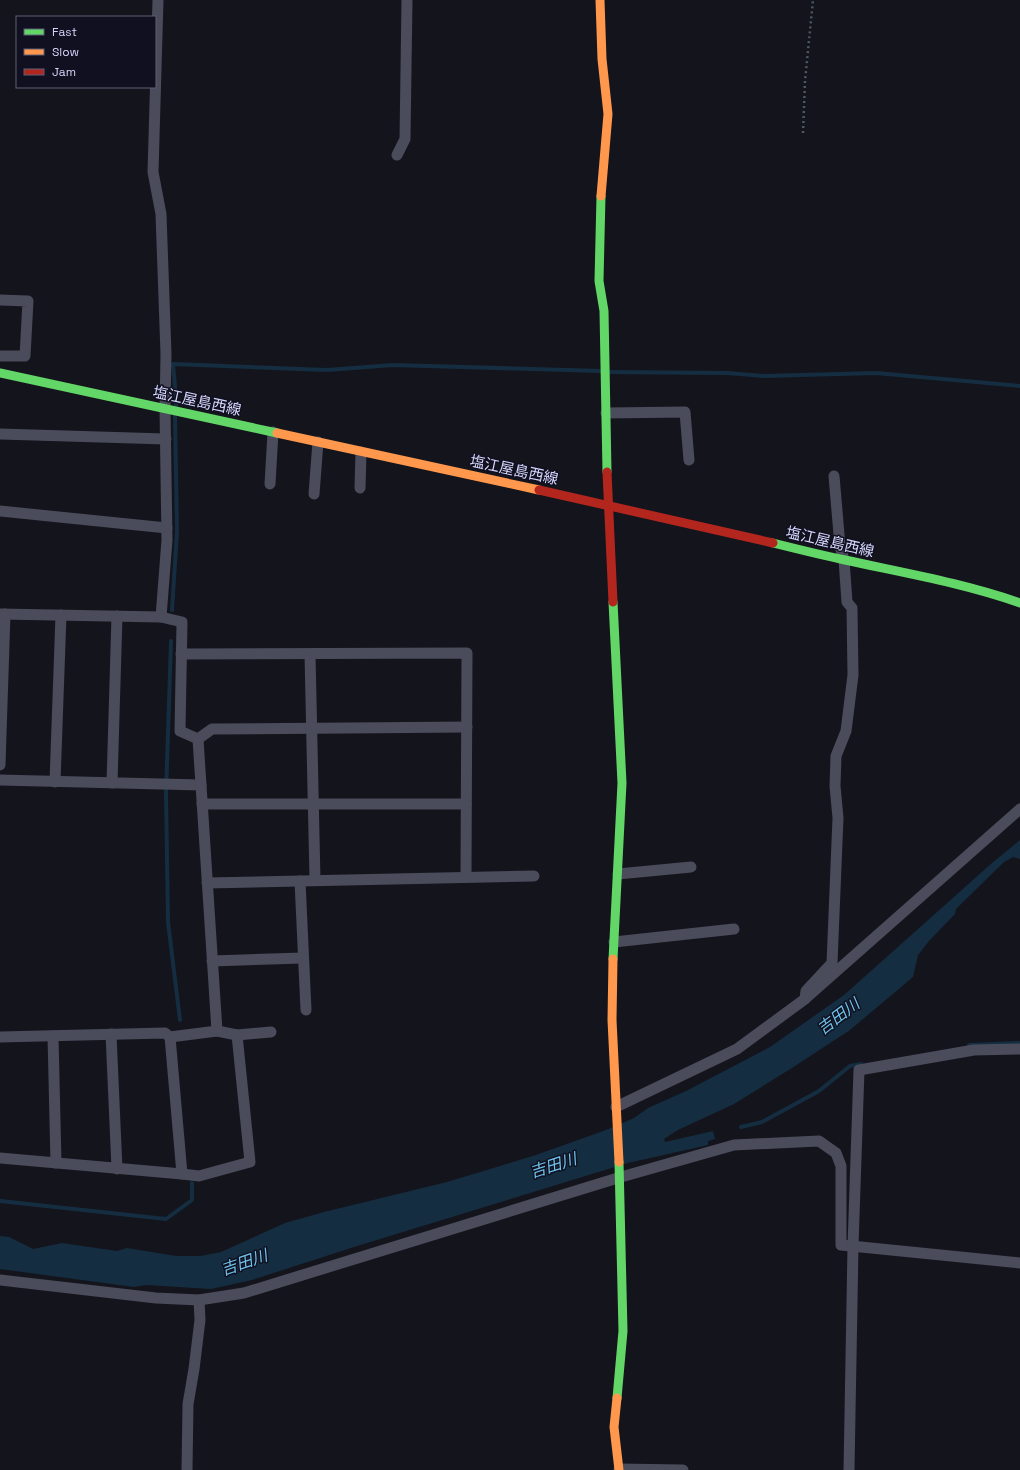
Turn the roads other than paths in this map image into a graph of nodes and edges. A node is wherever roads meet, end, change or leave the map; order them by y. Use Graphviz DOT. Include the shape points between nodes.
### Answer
graph roads {
  1 [pos="158,0"];
  2 [pos="407,0"];
  3 [pos="600,0"];
  4 [pos="156,69"];
  5 [pos="155,88"];
  6 [pos="397,155"];
  7 [pos="0,300"];
  8 [pos="0,356"];
  9 [pos="0,373"];
  10 [pos="172,410"];
  11 [pos="606,414"];
  12 [pos="272,432"];
  13 [pos="0,434"];
  14 [pos="166,439"];
  15 [pos="318,442"];
  16 [pos="361,452"];
  17 [pos="689,460"];
  18 [pos="834,476"];
  19 [pos="270,484"];
  20 [pos="360,488"];
  21 [pos="314,494"];
  22 [pos="608,506"];
  23 [pos="0,511"];
  24 [pos="167,528"];
  25 [pos="844,560"];
  26 [pos="1020,603"];
  27 [pos="3,614"];
  28 [pos="61,615"];
  29 [pos="117,616"];
  30 [pos="161,617"];
  31 [pos="181,654"];
  32 [pos="310,654"];
  33 [pos="467,727"];
  34 [pos="311,728"];
  35 [pos="198,739"];
  36 [pos="0,765"];
  37 [pos="0,780"];
  38 [pos="55,782"];
  39 [pos="112,783"];
  40 [pos="201,785"];
  41 [pos="202,804"];
  42 [pos="314,804"];
  43 [pos="466,804"];
  44 [pos="1020,809"];
  45 [pos="691,866"];
  46 [pos="618,874"];
  47 [pos="534,876"];
  48 [pos="466,877"];
  49 [pos="314,880"];
  50 [pos="300,881"];
  51 [pos="207,883"];
  52 [pos="734,929"];
  53 [pos="614,942"];
  54 [pos="303,958"];
  55 [pos="212,961"];
  56 [pos="805,999"];
  57 [pos="306,1010"];
  58 [pos="217,1031"];
  59 [pos="271,1032"];
  60 [pos="112,1034"];
  61 [pos="237,1034"];
  62 [pos="53,1036"];
  63 [pos="0,1037"];
  64 [pos="170,1037"];
  65 [pos="1020,1049"];
  66 [pos="616,1111"];
  67 [pos="0,1158"];
  68 [pos="56,1163"];
  69 [pos="117,1169"];
  70 [pos="182,1174"];
  71 [pos="620,1174"];
  72 [pos="853,1246"];
  73 [pos="1020,1263"];
  74 [pos="0,1280"];
  75 [pos="15,1282"];
  76 [pos="0,1284"];
  77 [pos="199,1300"];
  78 [pos="187,1470"];
  79 [pos="619,1470"];
  80 [pos="683,1470"];
  81 [pos="849,1470"];
  1 -- 4 [label="street"];
  2 -- 6 [label="street" via="405,139"];
  3 -- 11 [label="street" via="602,59 608,114 600,210 598,281 604,311"];
  5 -- 10 [label="street" via="153,172 161,214 166,354"];
  7 -- 8 [label="street" via="28,300 25,356"];
  9 -- 10 [label="street, 塩江屋島西線"];
  10 -- 12 [label="street, 塩江屋島西線"];
  10 -- 14 [label="street"];
  11 -- 17 [label="street" via="685,412"];
  11 -- 22 [label="street"];
  12 -- 15 [label="street, 塩江屋島西線"];
  12 -- 19 [label="street"];
  13 -- 14 [label="street"];
  14 -- 24 [label="street"];
  15 -- 16 [label="street, 塩江屋島西線"];
  15 -- 21 [label="street"];
  16 -- 20 [label="street"];
  16 -- 22 [label="street, 塩江屋島西線"];
  18 -- 25 [label="street" via="840,546"];
  22 -- 25 [label="street, 塩江屋島西線"];
  22 -- 46 [label="street" via="622,783"];
  23 -- 24 [label="street"];
  24 -- 30 [label="street"];
  25 -- 26 [label="street, 塩江屋島西線" via="942,580"];
  25 -- 56 [label="street" via="847,602 852,608 853,675 846,731 836,756 838,818 832,963 806,991"];
  27 -- 28 [label="street"];
  27 -- 36 [label="street"];
  28 -- 29 [label="street"];
  28 -- 38 [label="street"];
  29 -- 30 [label="street"];
  29 -- 39 [label="street"];
  30 -- 31 [label="street" via="182,622"];
  31 -- 32 [label="street"];
  31 -- 35 [label="street" via="180,731"];
  32 -- 33 [label="street" via="467,653"];
  32 -- 34 [label="street"];
  33 -- 34 [label="street"];
  33 -- 43 [label="street"];
  34 -- 35 [label="street" via="212,729"];
  34 -- 42 [label="street"];
  35 -- 40 [label="street"];
  37 -- 38 [label="street"];
  38 -- 39 [label="street"];
  39 -- 40 [label="street"];
  40 -- 41 [label="street"];
  41 -- 42 [label="street"];
  41 -- 51 [label="street"];
  42 -- 43 [label="street"];
  42 -- 49 [label="street"];
  43 -- 48 [label="street"];
  44 -- 56 [label="street"];
  45 -- 46 [label="street"];
  46 -- 53 [label="street"];
  47 -- 48 [label="street"];
  48 -- 49 [label="street"];
  49 -- 50 [label="street"];
  50 -- 51 [label="street"];
  50 -- 54 [label="street"];
  51 -- 55 [label="street"];
  52 -- 53 [label="street"];
  53 -- 66 [label="street" via="612,1020"];
  54 -- 55 [label="street"];
  54 -- 57 [label="street"];
  55 -- 58 [label="street"];
  56 -- 66 [label="street" via="738,1049"];
  58 -- 61 [label="street"];
  58 -- 64 [label="street"];
  59 -- 61 [label="street"];
  60 -- 62 [label="street"];
  60 -- 64 [label="street" via="166,1033"];
  60 -- 69 [label="street"];
  61 -- 70 [label="street" via="250,1162 199,1176"];
  62 -- 63 [label="street"];
  62 -- 68 [label="street"];
  64 -- 70 [label="street"];
  65 -- 72 [label="street" via="974,1050 859,1070"];
  66 -- 71 [label="street"];
  67 -- 68 [label="street"];
  68 -- 69 [label="street"];
  69 -- 70 [label="street"];
  71 -- 72 [label="street" via="734,1145 818,1141 836,1153 841,1166 841,1245"];
  71 -- 77 [label="street" via="244,1293"];
  71 -- 79 [label="street" via="623,1331 614,1427"];
  72 -- 73 [label="street"];
  72 -- 81 [label="street"];
  74 -- 75 [label="street"];
  75 -- 76 [label="street"];
  75 -- 77 [label="street" via="156,1298"];
  77 -- 78 [label="street" via="200,1320 188,1404"];
  79 -- 80 [label="street"];
}
